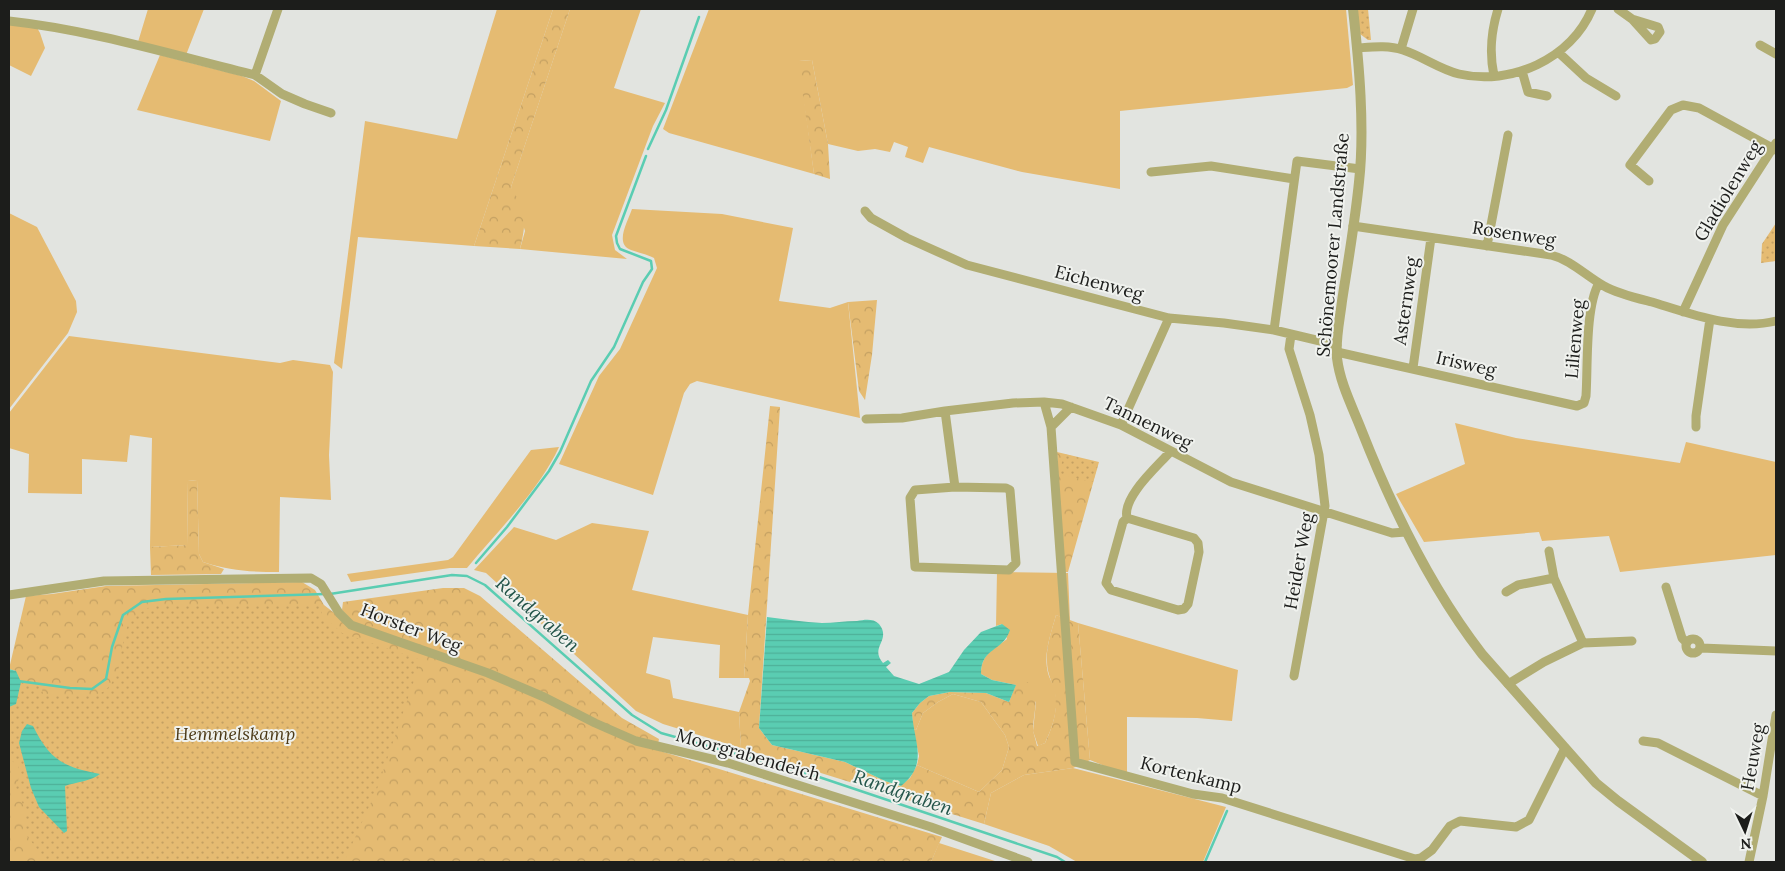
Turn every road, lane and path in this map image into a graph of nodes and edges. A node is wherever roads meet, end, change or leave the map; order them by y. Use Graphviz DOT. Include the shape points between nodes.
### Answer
graph roads {
  1 [pos="278,9"];
  2 [pos="1353,9"];
  3 [pos="1414,9"];
  4 [pos="1498,9"];
  5 [pos="1592,9"];
  6 [pos="1618,9"];
  7 [pos="1632,19"];
  8 [pos="9,21"];
  9 [pos="1760,45"];
  10 [pos="1357,48"];
  11 [pos="1401,49"];
  12 [pos="1558,52"];
  13 [pos="1776,54"];
  14 [pos="1522,71"];
  15 [pos="255,76"];
  16 [pos="1494,76"];
  17 [pos="1547,96"];
  18 [pos="1616,96"];
  19 [pos="331,113"];
  20 [pos="1508,135"];
  21 [pos="1775,147"];
  22 [pos="1360,169"];
  23 [pos="1150,172"];
  24 [pos="1294,179"];
  25 [pos="1650,180"];
  26 [pos="866,211"];
  27 [pos="1353,226"];
  28 [pos="1431,238"];
  29 [pos="1487,246"];
  30 [pos="1600,283"];
  31 [pos="1683,312"];
  32 [pos="1169,318"];
  33 [pos="1710,319"];
  34 [pos="1776,321"];
  35 [pos="1274,330"];
  36 [pos="1291,335"];
  37 [pos="1337,348"];
  38 [pos="1413,368"];
  39 [pos="1586,399"];
  40 [pos="1044,402"];
  41 [pos="1071,407"];
  42 [pos="945,411"];
  43 [pos="866,420"];
  44 [pos="1120,425"];
  45 [pos="1051,427"];
  46 [pos="1696,427"];
  47 [pos="1170,452"];
  48 [pos="955,486"];
  49 [pos="1325,512"];
  50 [pos="1127,518"];
  51 [pos="1406,532"];
  52 [pos="1549,550"];
  53 [pos="1554,578"];
  54 [pos="1666,587"];
  55 [pos="1506,592"];
  56 [pos="9,595"];
  57 [pos="1632,641"];
  58 [pos="1583,643"];
  59 [pos="1776,651"];
  60 [pos="1294,676"];
  61 [pos="1508,684"];
  62 [pos="1776,715"];
  63 [pos="1643,741"];
  64 [pos="657,747"];
  65 [pos="1565,748"];
  66 [pos="1763,796"];
  67 [pos="1028,862"];
  68 [pos="1702,862"];
  69 [pos="1749,862"];
  1 -- 15 [label="street"];
  2 -- 10 [label="street, Schönemoorer Landstraße"];
  3 -- 11 [label="street"];
  4 -- 16 [label="street" via="1490,47"];
  5 -- 12 [label="street" via="1584,24"];
  6 -- 7 [label="street"];
  8 -- 15 [label="street" via="68,29"];
  9 -- 13 [label="street"];
  10 -- 11 [label="street"];
  10 -- 22 [label="street, Schönemoorer Landstraße"];
  11 -- 16 [label="street" via="1457,74"];
  12 -- 14 [label="street"];
  12 -- 18 [label="street" via="1586,78"];
  14 -- 16 [label="street"];
  14 -- 17 [label="street" via="1528,92"];
  15 -- 19 [label="street" via="282,94"];
  20 -- 29 [label="street"];
  21 -- 25 [label="street" via="1699,108 1683,105 1671,110 1630,165"];
  21 -- 31 [label="street, Gladiolenweg" via="1723,225"];
  22 -- 24 [label="street" via="1297,161"];
  22 -- 27 [label="street, Schönemoorer Landstraße"];
  23 -- 24 [label="street" via="1211,166"];
  24 -- 35 [label="street"];
  26 -- 32 [label="street, Eichenweg" via="871,218 899,234 967,265"];
  27 -- 28 [label="street, Rosenweg"];
  27 -- 37 [label="street, Schönemoorer Landstraße"];
  28 -- 29 [label="street, Rosenweg"];
  28 -- 38 [label="street, Asternweg"];
  29 -- 30 [label="street, Rosenweg" via="1560,257"];
  30 -- 31 [label="street, Rosenweg"];
  30 -- 39 [label="street, Lilienweg" via="1594,294"];
  31 -- 33 [label="street, Rosenweg"];
  32 -- 35 [label="street, Eichenweg"];
  32 -- 44 [label="street"];
  33 -- 34 [label="street, Rosenweg" via="1754,324"];
  33 -- 46 [label="street"];
  35 -- 36 [label="street, Eichenweg"];
  36 -- 37 [label="street, Eichenweg"];
  36 -- 49 [label="street, Heider Weg" via="1290,349 1319,455"];
  37 -- 38 [label="street, Irisweg"];
  37 -- 51 [label="street, Schönemoorer Landstraße" via="1342,383"];
  38 -- 39 [label="street, Irisweg" via="1572,405 1581,405"];
  40 -- 41 [label="street, Tannenweg"];
  40 -- 42 [label="street, Tannenweg"];
  40 -- 45 [label="street, Kortenkamp"];
  41 -- 44 [label="street, Tannenweg"];
  41 -- 45 [label="street"];
  42 -- 43 [label="street, Tannenweg"];
  42 -- 48 [label="street"];
  44 -- 47 [label="street, Tannenweg"];
  45 -- 65 [label="street, Kortenkamp" via="1075,762 1194,794 1222,798 1415,859 1432,850 1450,826 1460,821 1516,827 1529,820"];
  47 -- 49 [label="street, Tannenweg" via="1231,482"];
  47 -- 50 [label="street" via="1131,496 1126,508"];
  48 -- 48 [label="street" via="1010,490 1016,562 1009,570 915,567 910,498 915,490"];
  49 -- 51 [label="street, Tannenweg" via="1392,533"];
  49 -- 60 [label="street, Heider Weg"];
  50 -- 50 [label="street" via="1194,538 1198,543 1192,587 1184,609 1111,590 1106,585 1123,522"];
  51 -- 61 [label="street, Schönemoorer Landstraße" via="1467,634"];
  52 -- 53 [label="street"];
  53 -- 55 [label="street" via="1518,585"];
  53 -- 58 [label="street"];
  54 -- 59 [label="street" via="1682,638 1692,654 1700,648"];
  56 -- 64 [label="street, Horster Weg" via="104,581 311,578 321,584 351,625 488,673 628,738"];
  57 -- 58 [label="street"];
  58 -- 61 [label="street"];
  61 -- 65 [label="street, Schönemoorer Landstraße"];
  62 -- 66 [label="street, Heuweg"];
  63 -- 66 [label="street" via="1658,743"];
  64 -- 67 [label="street, Moorgrabendeich" via="728,763 931,827"];
  65 -- 68 [label="street, Schönemoorer Landstraße" via="1596,783"];
  66 -- 69 [label="street, Heuweg"];
}
